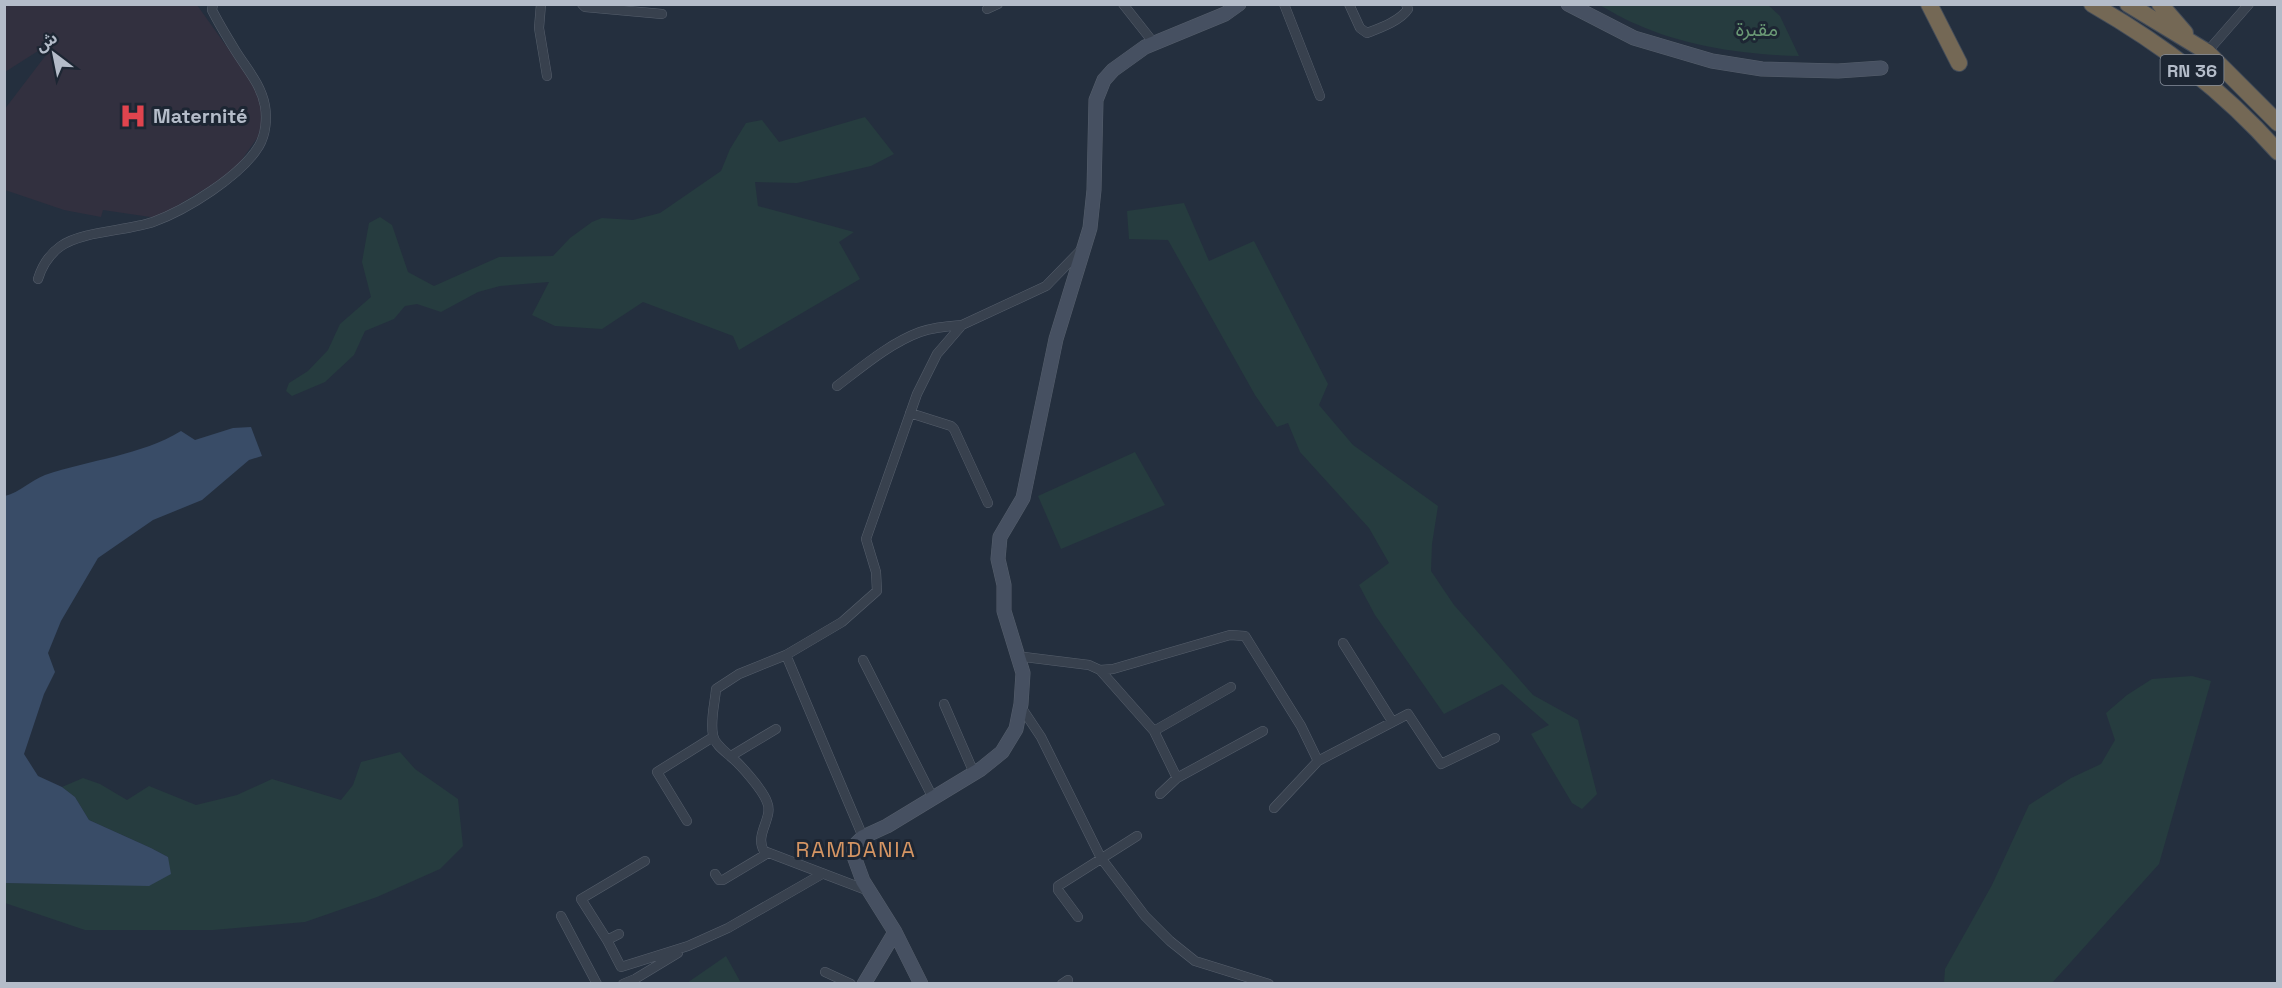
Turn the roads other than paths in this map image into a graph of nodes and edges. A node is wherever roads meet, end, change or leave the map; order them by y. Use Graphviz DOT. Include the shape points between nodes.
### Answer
graph roads {
  1 [pos="213,4"];
  2 [pos="541,4"];
  3 [pos="582,4"];
  4 [pos="998,4"];
  5 [pos="1123,4"];
  6 [pos="1239,4"];
  7 [pos="1284,4"];
  8 [pos="1349,4"];
  9 [pos="1406,4"];
  10 [pos="1568,4"];
  11 [pos="1929,4"];
  12 [pos="2092,4"];
  13 [pos="2128,4"];
  14 [pos="2160,4"];
  15 [pos="2249,4"];
  16 [pos="987,9"];
  17 [pos="662,14"];
  18 [pos="1153,42"];
  19 [pos="2200,47"];
  20 [pos="1959,63"];
  21 [pos="1881,68"];
  22 [pos="547,76"];
  23 [pos="1320,96"];
  24 [pos="2277,123"];
  25 [pos="2277,152"];
  26 [pos="1084,248"];
  27 [pos="38,279"];
  28 [pos="962,325"];
  29 [pos="837,386"];
  30 [pos="910,413"];
  31 [pos="988,504"];
  32 [pos="1343,643"];
  33 [pos="786,655"];
  34 [pos="1016,656"];
  35 [pos="863,660"];
  36 [pos="1100,670"];
  37 [pos="1231,687"];
  38 [pos="944,704"];
  39 [pos="1021,706"];
  40 [pos="1392,721"];
  41 [pos="776,729"];
  42 [pos="1263,730"];
  43 [pos="1154,731"];
  44 [pos="713,737"];
  45 [pos="1495,738"];
  46 [pos="730,756"];
  47 [pos="1318,761"];
  48 [pos="974,773"];
  49 [pos="1177,778"];
  50 [pos="1160,794"];
  51 [pos="933,798"];
  52 [pos="1274,808"];
  53 [pos="687,822"];
  54 [pos="1137,836"];
  55 [pos="863,837"];
  56 [pos="768,853"];
  57 [pos="1101,858"];
  58 [pos="645,861"];
  59 [pos="715,874"];
  60 [pos="822,874"];
  61 [pos="869,891"];
  62 [pos="561,916"];
  63 [pos="1078,917"];
  64 [pos="895,932"];
  65 [pos="619,934"];
  66 [pos="607,940"];
  67 [pos="688,946"];
  68 [pos="825,972"];
  69 [pos="597,984"];
  70 [pos="623,984"];
  71 [pos="851,984"];
  72 [pos="864,984"];
  73 [pos="921,984"];
  74 [pos="1269,984"];
  1 -- 27 [label="street" via="212,10 260,90 266,124 260,144 248,162 173,213 153,222 62,245 42,266"];
  2 -- 22 [label="street" via="539,28"];
  3 -- 17 [label="street"];
  4 -- 16 [label="street"];
  5 -- 18 [label="street"];
  6 -- 18 [label="street" via="1225,14"];
  7 -- 23 [label="street"];
  8 -- 9 [label="street" via="1360,28 1367,33 1404,14"];
  10 -- 21 [label="street" via="1634,38 1712,61 1772,70"];
  11 -- 20 [label="highway"];
  12 -- 25 [label="highway, RN 36" via="2183,62 2232,103"];
  13 -- 19 [label="highway"];
  14 -- 19 [label="highway"];
  15 -- 19 [label="street"];
  18 -- 26 [label="street" via="1113,70 1096,100 1094,190"];
  19 -- 24 [label="highway"];
  26 -- 28 [label="street" via="1046,286"];
  26 -- 34 [label="street" via="1056,339 1023,498 1000,537 998,559 1004,611"];
  28 -- 29 [label="street" via="919,332"];
  28 -- 30 [label="street" via="937,354"];
  30 -- 31 [label="street" via="954,429"];
  30 -- 33 [label="street" via="866,538 878,591 842,622"];
  32 -- 40 [label="street"];
  33 -- 44 [label="street" via="739,674 716,689"];
  33 -- 55 [label="street"];
  34 -- 36 [label="street" via="1089,665"];
  34 -- 39 [label="street" via="1023,674"];
  35 -- 51 [label="street"];
  36 -- 43 [label="street"];
  36 -- 47 [label="street" via="1230,635 1245,636"];
  37 -- 43 [label="street"];
  38 -- 48 [label="street"];
  39 -- 48 [label="street" via="1016,729 1002,752"];
  39 -- 57 [label="street" via="1041,737"];
  40 -- 45 [label="street" via="1408,714 1441,764"];
  40 -- 47 [label="street"];
  41 -- 46 [label="street"];
  42 -- 49 [label="street"];
  43 -- 49 [label="street"];
  44 -- 46 [label="street"];
  44 -- 53 [label="street" via="657,772"];
  46 -- 56 [label="street" via="768,803 760,843"];
  47 -- 52 [label="street"];
  48 -- 51 [label="street"];
  49 -- 50 [label="street"];
  51 -- 55 [label="street"];
  54 -- 57 [label="street"];
  55 -- 61 [label="street" via="852,851"];
  56 -- 59 [label="street" via="723,880"];
  56 -- 60 [label="street"];
  57 -- 63 [label="street" via="1057,887"];
  57 -- 74 [label="street" via="1144,916 1195,961"];
  58 -- 66 [label="street" via="581,899"];
  60 -- 61 [label="street"];
  60 -- 67 [label="street" via="728,928"];
  61 -- 64 [label="street"];
  62 -- 69 [label="street"];
  64 -- 72 [label="street"];
  64 -- 73 [label="street"];
  65 -- 66 [label="street"];
  66 -- 67 [label="street" via="621,967"];
  67 -- 70 [label="street"];
  68 -- 71 [label="street"];
}
